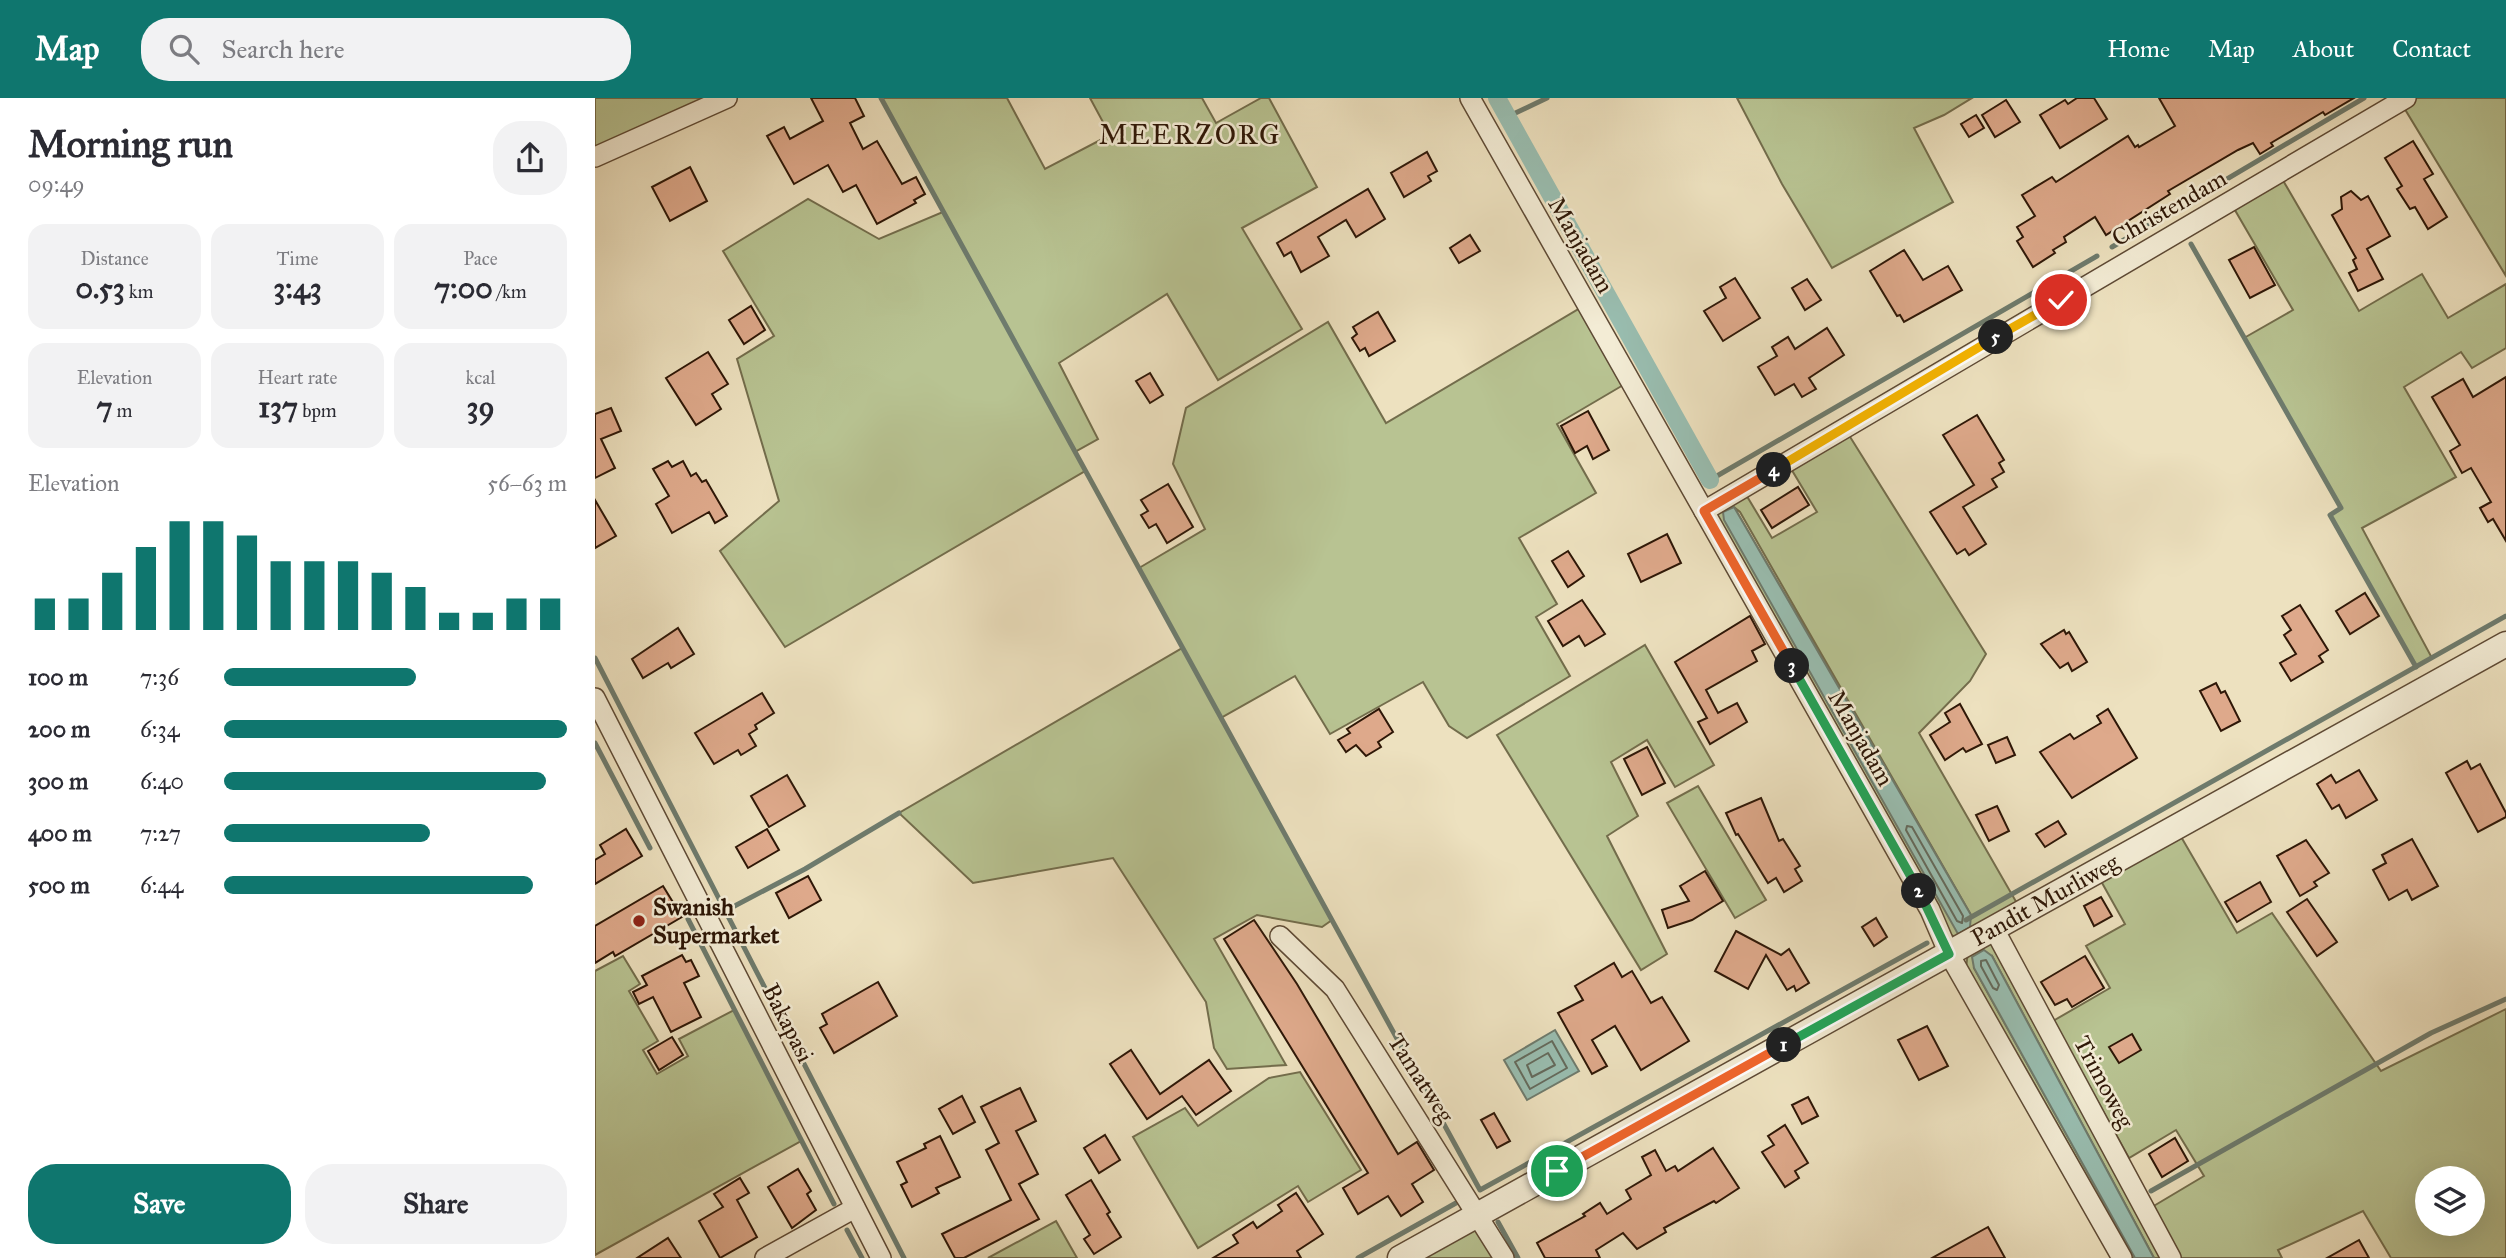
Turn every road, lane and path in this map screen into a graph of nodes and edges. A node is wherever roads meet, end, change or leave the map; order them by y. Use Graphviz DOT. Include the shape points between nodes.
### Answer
graph roads {
  1 [pos="727,98"];
  2 [pos="1470,98"];
  3 [pos="2406,98"];
  4 [pos="595,157"];
  5 [pos="1704,511"];
  6 [pos="2506,643"];
  7 [pos="595,698"];
  8 [pos="1992,931"];
  9 [pos="1280,936"];
  10 [pos="1954,951"];
  11 [pos="855,1208"];
  12 [pos="1479,1214"];
  13 [pos="765,1258"];
  14 [pos="881,1258"];
  15 [pos="1400,1258"];
  16 [pos="1504,1258"];
  17 [pos="2122,1258"];
  18 [pos="2171,1258"];
  1 -- 4 [label="street"];
  2 -- 5 [label="street, Manjadam"];
  3 -- 5 [label="street, Christendam"];
  5 -- 10 [label="street, Manjadam"];
  6 -- 8 [label="street, Pandit Murliweg"];
  7 -- 11 [label="street, Bakapasi"];
  8 -- 10 [label="street, Pandit Murliweg"];
  8 -- 18 [label="street, Trimoweg"];
  9 -- 12 [label="street, Tamatweg" via="1335,989"];
  10 -- 12 [label="street, Pandit Murliweg"];
  10 -- 17 [label="street, Manjadam"];
  11 -- 13 [label="street"];
  11 -- 14 [label="street, Bakapasi"];
  12 -- 15 [label="street, Pandit Murliweg"];
  12 -- 16 [label="street, Tamatweg"];
}
